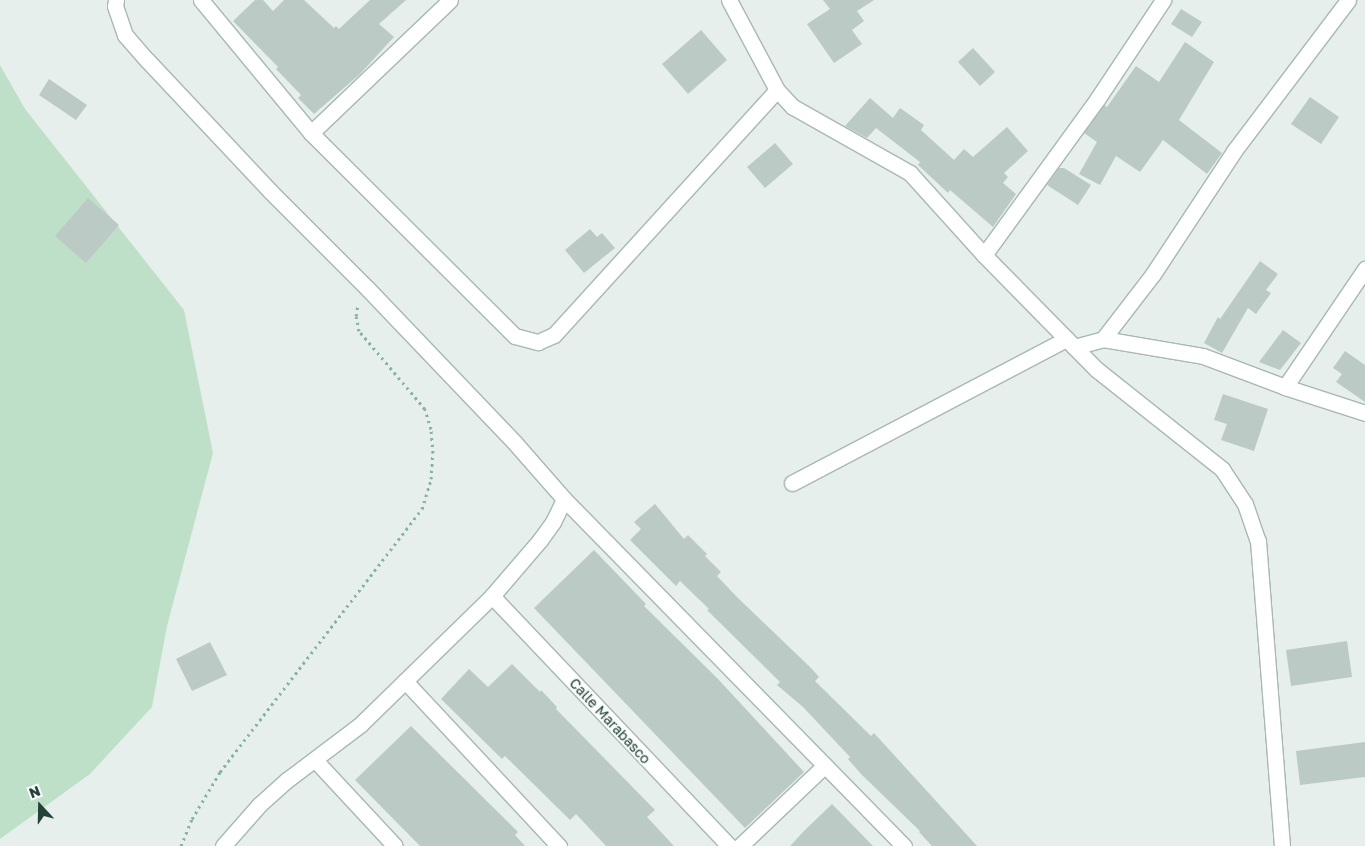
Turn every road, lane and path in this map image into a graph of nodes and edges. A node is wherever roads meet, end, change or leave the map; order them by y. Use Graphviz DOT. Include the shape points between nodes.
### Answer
graph roads {
  1 [pos="116,0"];
  2 [pos="201,0"];
  3 [pos="450,0"];
  4 [pos="729,0"];
  5 [pos="1163,0"];
  6 [pos="1348,0"];
  7 [pos="777,90"];
  8 [pos="311,133"];
  9 [pos="984,255"];
  10 [pos="1365,269"];
  11 [pos="367,288"];
  12 [pos="1103,339"];
  13 [pos="1070,343"];
  14 [pos="1285,387"];
  15 [pos="1365,413"];
  16 [pos="792,483"];
  17 [pos="564,500"];
  18 [pos="492,596"];
  19 [pos="405,681"];
  20 [pos="315,760"];
  21 [pos="824,765"];
  22 [pos="181,846"];
  23 [pos="223,846"];
  24 [pos="395,846"];
  25 [pos="559,846"];
  26 [pos="729,846"];
  27 [pos="740,846"];
  28 [pos="904,846"];
  29 [pos="1282,846"];
  1 -- 11 [label="street" via="125,35 271,192"];
  2 -- 8 [label="street"];
  3 -- 8 [label="street"];
  4 -- 7 [label="street"];
  5 -- 9 [label="street" via="1098,98"];
  6 -- 12 [label="street" via="1234,150 1153,274"];
  7 -- 8 [label="street" via="554,335 538,342 515,336"];
  7 -- 9 [label="street" via="793,107 910,173"];
  9 -- 13 [label="street"];
  10 -- 14 [label="street"];
  11 -- 17 [label="street" via="515,443"];
  11 -- 22 [label="path" via="358,302 359,331 425,409 431,429 431,479 422,509 220,772 192,819"];
  12 -- 13 [label="street"];
  12 -- 14 [label="street" via="1202,356"];
  13 -- 16 [label="street"];
  13 -- 29 [label="street" via="1096,369 1222,469 1244,504 1258,541"];
  14 -- 15 [label="street"];
  17 -- 18 [label="street" via="540,540"];
  17 -- 21 [label="street"];
  18 -- 19 [label="street"];
  18 -- 26 [label="street, Calle Marabasco"];
  19 -- 20 [label="street" via="361,724"];
  19 -- 25 [label="street"];
  20 -- 23 [label="street" via="259,805"];
  20 -- 24 [label="street"];
  21 -- 27 [label="street"];
  21 -- 28 [label="street"];
}
